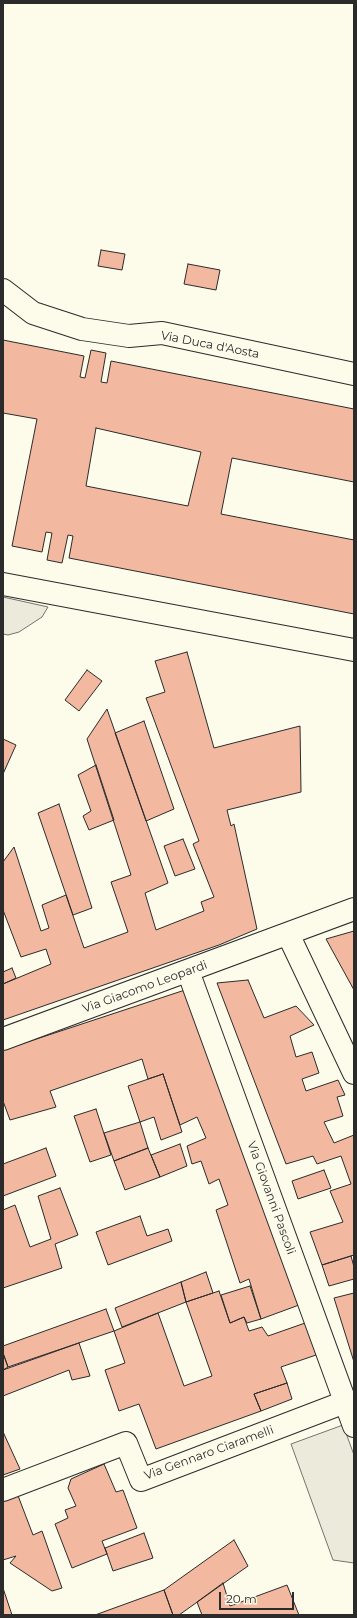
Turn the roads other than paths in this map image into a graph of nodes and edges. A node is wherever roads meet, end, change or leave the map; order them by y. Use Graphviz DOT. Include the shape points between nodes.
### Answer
graph roads {
  1 [pos="3,290"];
  2 [pos="354,374"];
  3 [pos="3,584"];
  4 [pos="354,650"];
  5 [pos="354,910"];
  6 [pos="288,934"];
  7 [pos="188,971"];
  8 [pos="3,1039"];
  9 [pos="354,1073"];
  10 [pos="345,1402"];
  11 [pos="354,1426"];
  12 [pos="3,1490"];
  1 -- 2 [label="street, Via Duca d'Aosta" via="33,313 82,329 129,336 162,334"];
  3 -- 4 [label="street"];
  5 -- 6 [label="street, Via Giacomo Leopardi"];
  6 -- 7 [label="street, Via Giacomo Leopardi"];
  6 -- 9 [label="street"];
  7 -- 8 [label="street, Via Giacomo Leopardi"];
  7 -- 10 [label="street, Via Giovanni Pascoli"];
  10 -- 11 [label="street, Via Giovanni Pascoli"];
  10 -- 12 [label="street, Via Gennaro Ciaramelli" via="141,1480 126,1444"];
}
